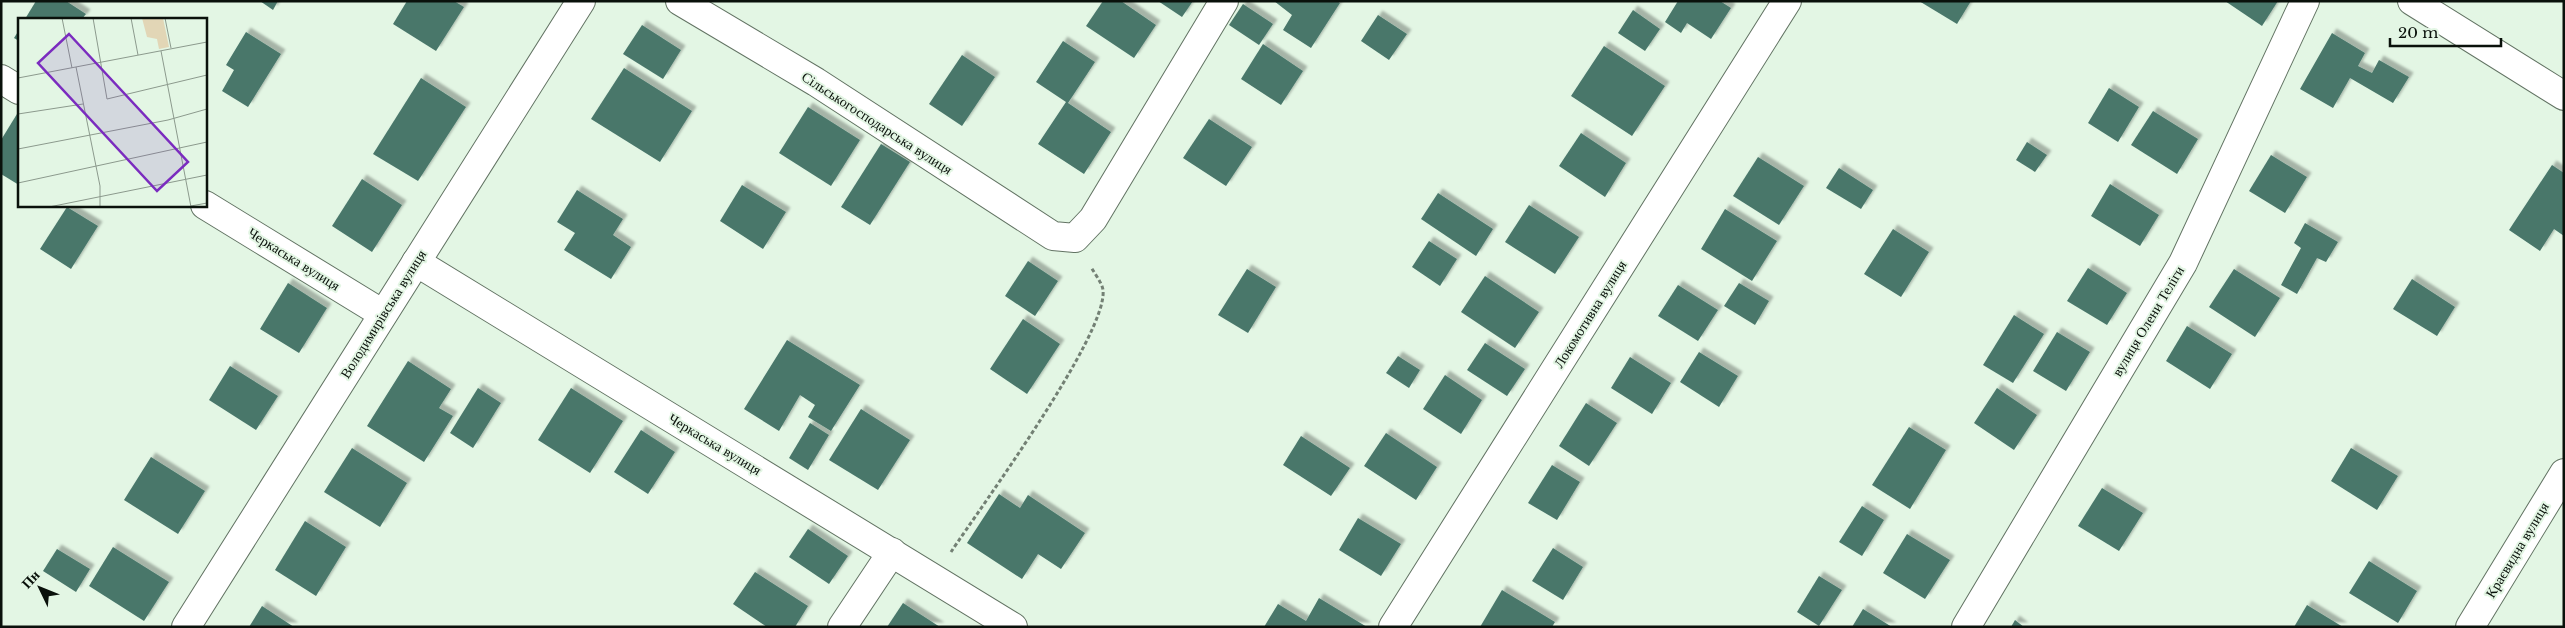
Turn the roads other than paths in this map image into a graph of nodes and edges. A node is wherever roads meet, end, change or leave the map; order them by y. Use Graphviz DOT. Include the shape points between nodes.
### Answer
graph roads {
  1 [pos="581,1"];
  2 [pos="680,1"];
  3 [pos="1224,1"];
  4 [pos="1787,1"];
  5 [pos="2305,1"];
  6 [pos="2412,1"];
  7 [pos="1,79"];
  8 [pos="18,89"];
  9 [pos="2564,96"];
  10 [pos="206,206"];
  11 [pos="416,262"];
  12 [pos="383,314"];
  13 [pos="2564,473"];
  14 [pos="892,552"];
  15 [pos="186,627"];
  16 [pos="842,627"];
  17 [pos="1014,627"];
  18 [pos="1393,627"];
  19 [pos="1966,627"];
  20 [pos="2470,627"];
  1 -- 11 [label="street, Володимирівська вулиця"];
  2 -- 3 [label="street, Сільськогосподарська вулиця" via="816,82 1053,236 1075,238 1093,220"];
  4 -- 18 [label="street, Локомотивна вулиця"];
  5 -- 19 [label="street, вулиця Олени Теліги" via="2183,263"];
  6 -- 9 [label="street"];
  7 -- 8 [label="street"];
  10 -- 12 [label="street, Черкаська вулиця"];
  11 -- 12 [label="street, Володимирівська вулиця"];
  11 -- 14 [label="street, Черкаська вулиця"];
  12 -- 15 [label="street, Володимирівська вулиця"];
  13 -- 20 [label="street, Краєвидна вулиця"];
  14 -- 16 [label="street"];
  14 -- 17 [label="street, Черкаська вулиця"];
}
